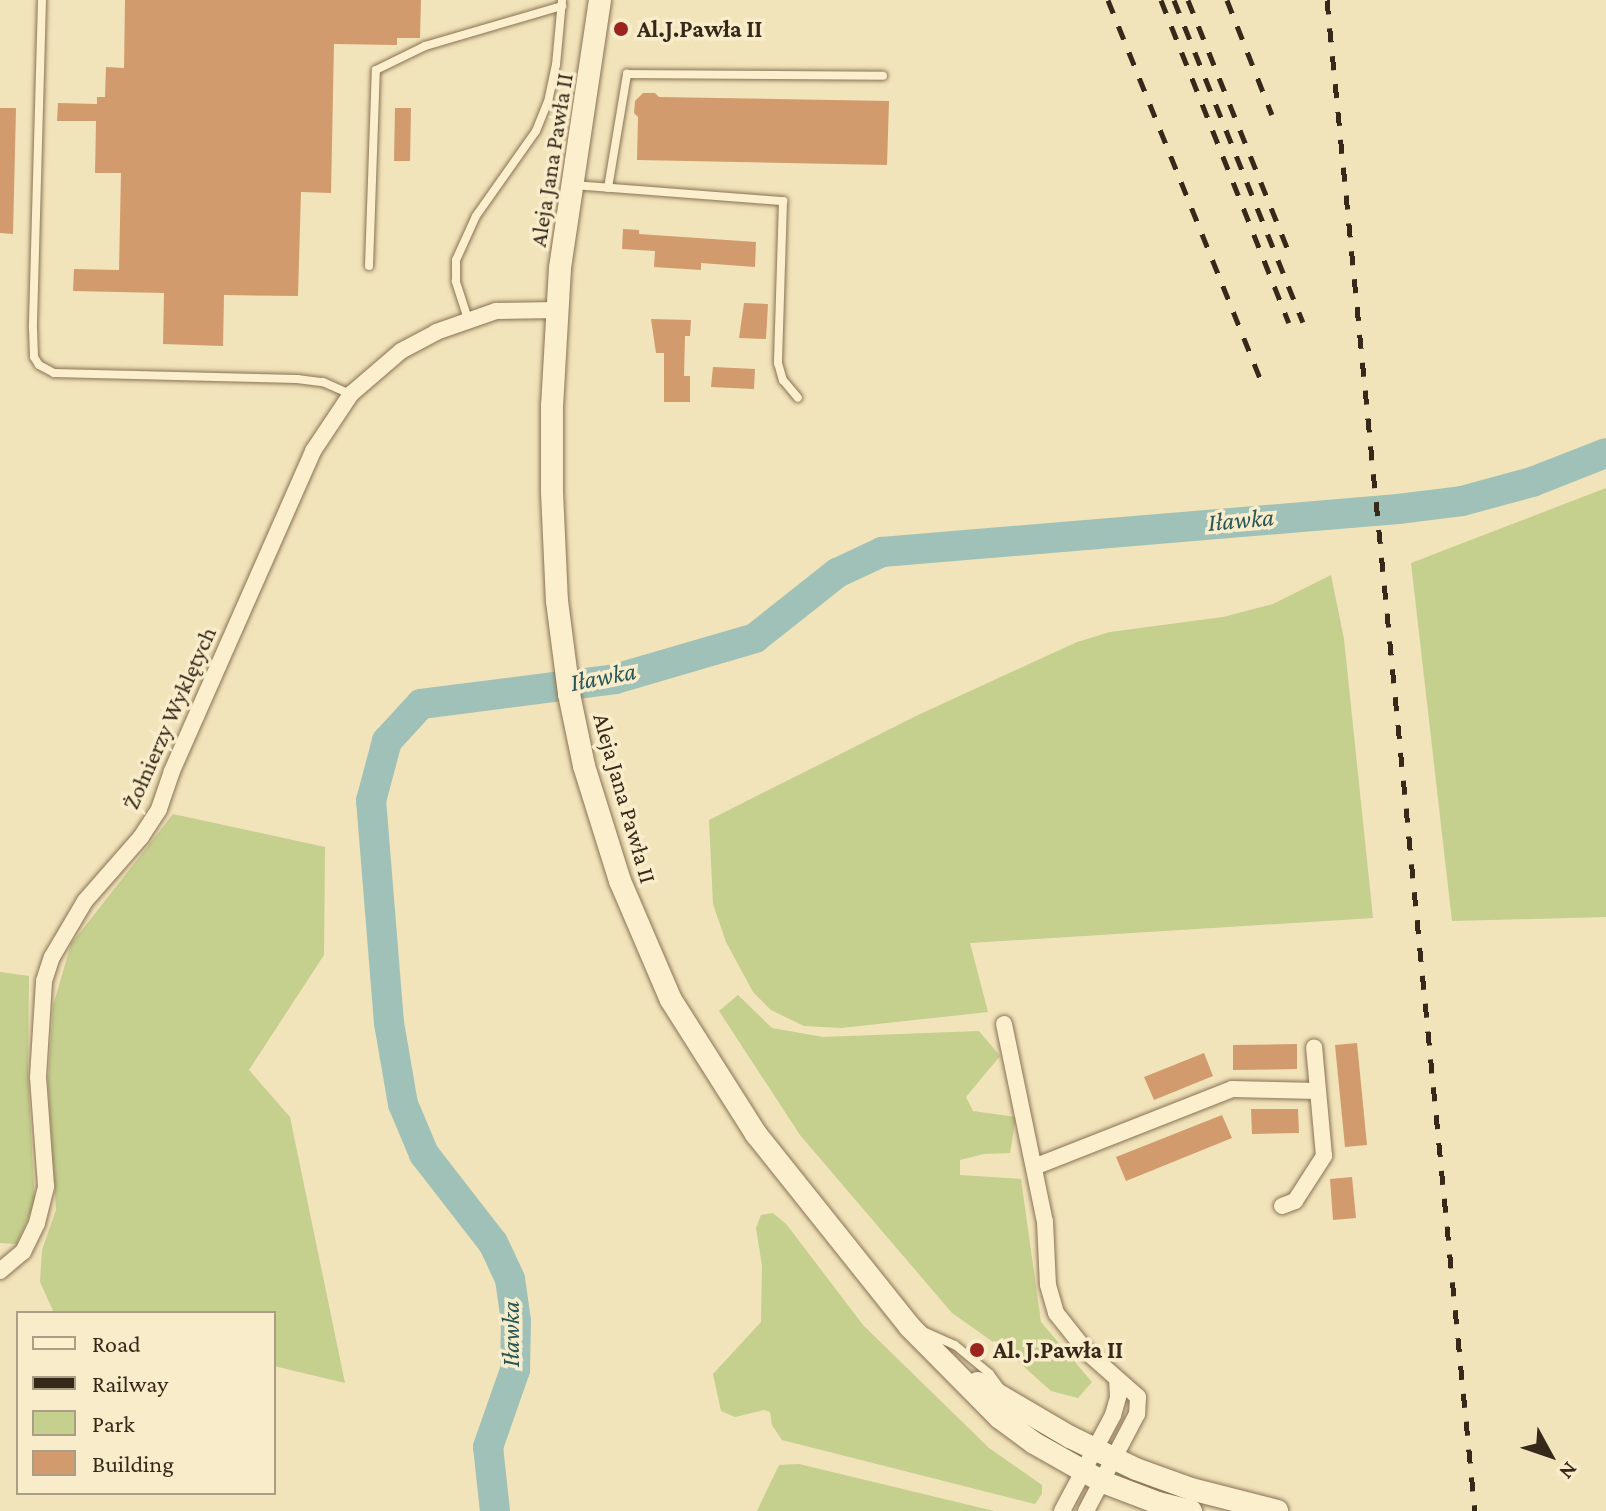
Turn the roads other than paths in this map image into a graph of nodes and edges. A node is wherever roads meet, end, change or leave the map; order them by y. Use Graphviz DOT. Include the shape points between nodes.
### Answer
graph roads {
  1 [pos="42,0"];
  2 [pos="600,0"];
  3 [pos="562,3"];
  4 [pos="883,76"];
  5 [pos="573,185"];
  6 [pos="608,188"];
  7 [pos="369,266"];
  8 [pos="558,310"];
  9 [pos="468,319"];
  10 [pos="351,394"];
  11 [pos="798,398"];
  12 [pos="1004,1024"];
  13 [pos="1314,1047"];
  14 [pos="1318,1091"];
  15 [pos="1034,1167"];
  16 [pos="1282,1206"];
  17 [pos="0,1271"];
  18 [pos="909,1326"];
  19 [pos="950,1366"];
  20 [pos="1010,1402"];
  21 [pos="1105,1454"];
  22 [pos="1082,1471"];
  23 [pos="1103,1482"];
  24 [pos="1180,1509"];
  25 [pos="1062,1511"];
  26 [pos="1086,1511"];
  27 [pos="1277,1511"];
  1 -- 10 [label="lane" via="33,328 39,365 54,373 297,379 323,382"];
  2 -- 5 [label="main road, Aleja Jana Pawła II"];
  3 -- 7 [label="lane" via="425,46 376,70"];
  3 -- 9 [label="lane" via="548,102 536,131 476,216 456,260 456,281"];
  4 -- 6 [label="lane" via="627,74"];
  5 -- 6 [label="lane"];
  5 -- 8 [label="main road, Aleja Jana Pawła II"];
  6 -- 11 [label="lane" via="783,201 778,363 783,380"];
  8 -- 9 [label="street, Żołnierzy Wyklętych" via="508,310"];
  8 -- 18 [label="main road, Aleja Jana Pawła II" via="552,405 557,601 569,694 588,780 620,881 671,1000 718,1076 764,1146"];
  9 -- 10 [label="street, Żołnierzy Wyklętych" via="401,351"];
  10 -- 17 [label="street, Żołnierzy Wyklętych" via="297,485 159,809 85,901 52,957 44,981 38,1077 46,1186 23,1252"];
  12 -- 15 [label="street"];
  13 -- 14 [label="street"];
  14 -- 15 [label="street" via="1232,1089"];
  14 -- 16 [label="street" via="1324,1156 1295,1201"];
  15 -- 21 [label="street" via="1056,1313 1087,1352 1132,1389 1139,1406"];
  18 -- 19 [label="main road, Aleja Jana Pawła II"];
  18 -- 20 [label="lane" via="955,1345 990,1374"];
  19 -- 20 [label="main road, Aleja Jana Pawła II"];
  19 -- 22 [label="main road, Aleja Jana Pawła II" via="1000,1418"];
  20 -- 21 [label="main road, Aleja Jana Pawła II"];
  21 -- 22 [label="street"];
  21 -- 23 [label="street"];
  21 -- 27 [label="main road, Aleja Jana Pawła II" via="1191,1489"];
  22 -- 23 [label="main road, Aleja Jana Pawła II"];
  22 -- 25 [label="street"];
  23 -- 24 [label="main road, Aleja Jana Pawła II"];
  23 -- 26 [label="street"];
}
